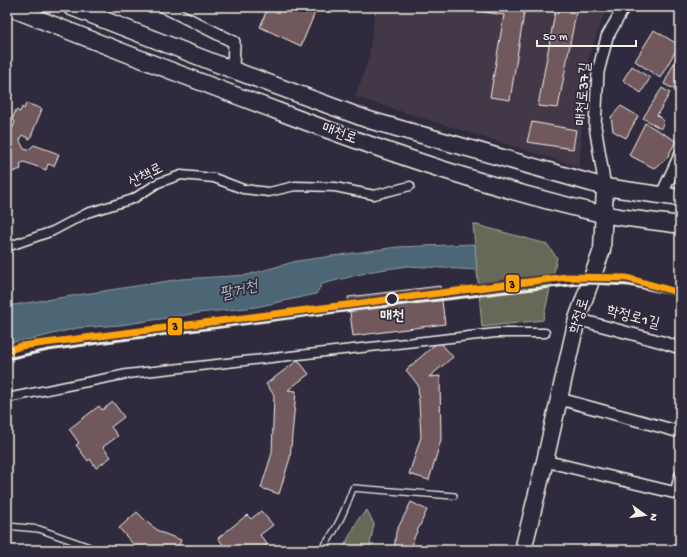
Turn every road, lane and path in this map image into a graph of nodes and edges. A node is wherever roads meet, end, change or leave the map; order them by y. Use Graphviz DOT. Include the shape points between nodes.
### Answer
graph roads {
  1 [pos="8,7"];
  2 [pos="71,7"];
  3 [pos="164,7"];
  4 [pos="624,7"];
  5 [pos="233,70"];
  6 [pos="680,155"];
  7 [pos="410,186"];
  8 [pos="605,187"];
  9 [pos="661,196"];
  10 [pos="680,198"];
  11 [pos="604,214"];
  12 [pos="680,225"];
  13 [pos="7,247"];
  14 [pos="577,319"];
  15 [pos="545,333"];
  16 [pos="680,348"];
  17 [pos="7,398"];
  18 [pos="560,399"];
  19 [pos="680,432"];
  20 [pos="545,461"];
  21 [pos="680,476"];
  22 [pos="678,494"];
  23 [pos="454,496"];
  24 [pos="7,526"];
  25 [pos="98,550"];
  26 [pos="321,550"];
  27 [pos="523,550"];
  1 -- 11 [label="main road, 매천로" via="137,59 424,164"];
  2 -- 5 [label="main road, 매천로"];
  3 -- 5 [label="street" via="234,42"];
  4 -- 8 [label="street, 매천로37길" via="606,37 598,72 595,126"];
  5 -- 8 [label="main road, 매천로" via="369,120"];
  6 -- 9 [label="street"];
  7 -- 13 [label="street, 산책로" via="374,195 335,187 295,186 269,192 243,189 214,178 180,175 158,183 133,199 87,213 53,232"];
  8 -- 9 [label="main road, 매천로"];
  8 -- 11 [label="main road, 학정로"];
  9 -- 10 [label="main road, 매천로"];
  11 -- 12 [label="main road, 매천로"];
  11 -- 14 [label="main road, 학정로" via="602,250"];
  14 -- 16 [label="street, 학정로1길"];
  14 -- 18 [label="main road, 학정로"];
  15 -- 17 [label="street" via="496,333 127,374"];
  18 -- 19 [label="street"];
  18 -- 20 [label="main road, 학정로"];
  20 -- 22 [label="street"];
  20 -- 27 [label="main road, 학정로"];
  21 -- 22 [label="street"];
  23 -- 26 [label="lane" via="353,488 343,515"];
  24 -- 25 [label="lane" via="39,529"];
}
